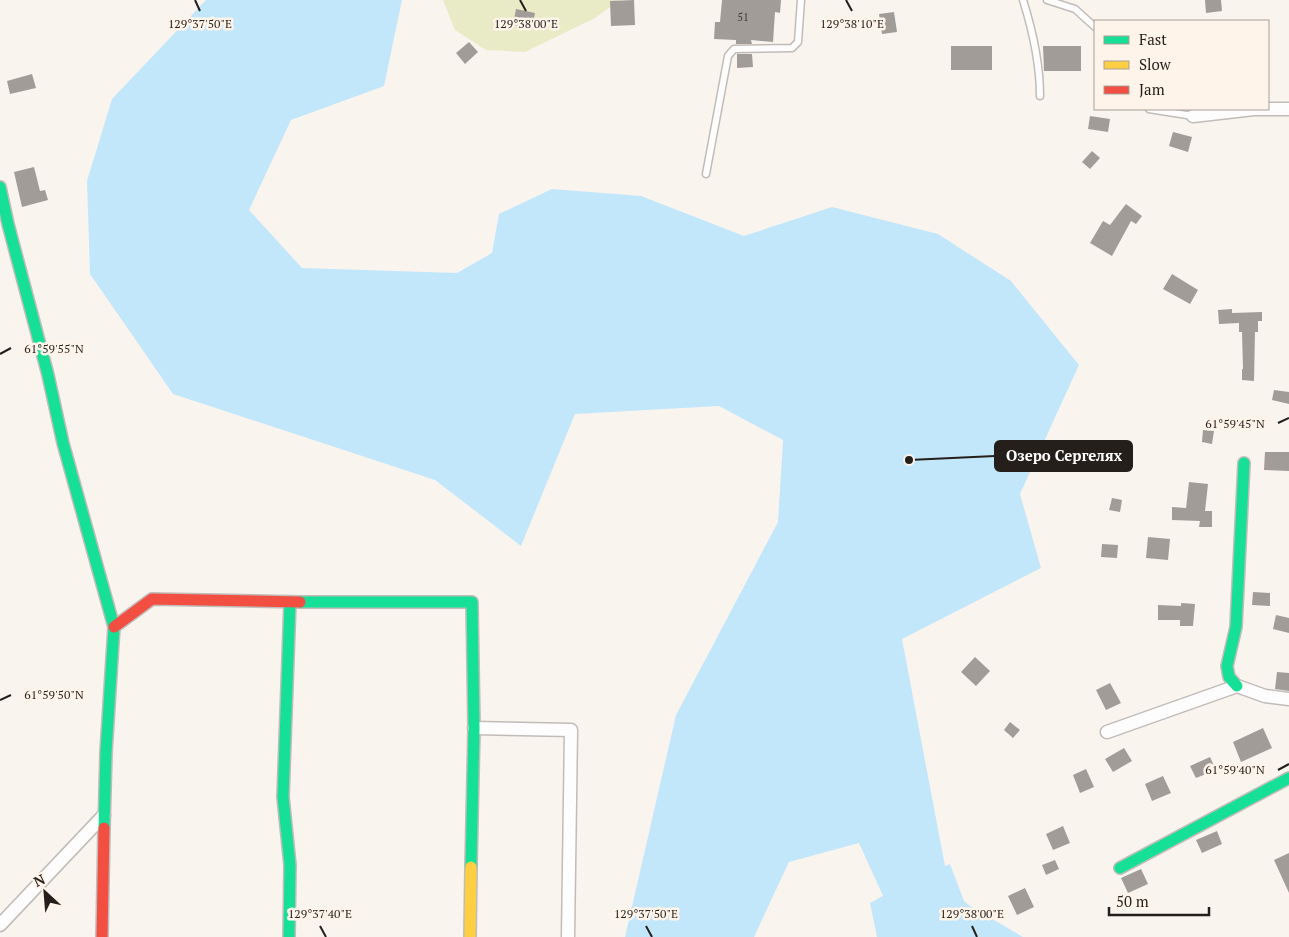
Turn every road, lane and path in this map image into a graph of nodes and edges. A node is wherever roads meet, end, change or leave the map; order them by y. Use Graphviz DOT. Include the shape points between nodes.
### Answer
graph roads {
  1 [pos="801,0"];
  2 [pos="1023,0"];
  3 [pos="1047,0"];
  4 [pos="1094,26"];
  5 [pos="1040,96"];
  6 [pos="1269,109"];
  7 [pos="1289,109"];
  8 [pos="1155,110"];
  9 [pos="1245,110"];
  10 [pos="1193,116"];
  11 [pos="706,174"];
  12 [pos="0,187"];
  13 [pos="1244,463"];
  14 [pos="290,602"];
  15 [pos="114,627"];
  16 [pos="1236,686"];
  17 [pos="1289,699"];
  18 [pos="474,728"];
  19 [pos="1107,732"];
  20 [pos="1289,778"];
  21 [pos="104,815"];
  22 [pos="1120,868"];
  23 [pos="0,925"];
  24 [pos="102,937"];
  25 [pos="289,937"];
  26 [pos="470,937"];
  27 [pos="568,937"];
  1 -- 11 [label="lane" via="798,42 792,48 734,49 728,56"];
  2 -- 5 [label="lane" via="1033,30 1040,69"];
  3 -- 4 [label="lane" via="1075,9"];
  6 -- 7 [label="street"];
  8 -- 10 [label="lane"];
  9 -- 10 [label="street"];
  12 -- 15 [label="street" via="63,443"];
  13 -- 16 [label="street" via="1236,628 1228,666 1229,677"];
  14 -- 15 [label="street" via="152,599"];
  14 -- 18 [label="street" via="472,602"];
  14 -- 25 [label="street" via="283,798 290,865"];
  15 -- 21 [label="street"];
  16 -- 17 [label="street" via="1266,696"];
  16 -- 19 [label="street"];
  18 -- 26 [label="street"];
  18 -- 27 [label="street" via="571,730"];
  20 -- 22 [label="street"];
  21 -- 23 [label="street"];
  21 -- 24 [label="street"];
}
